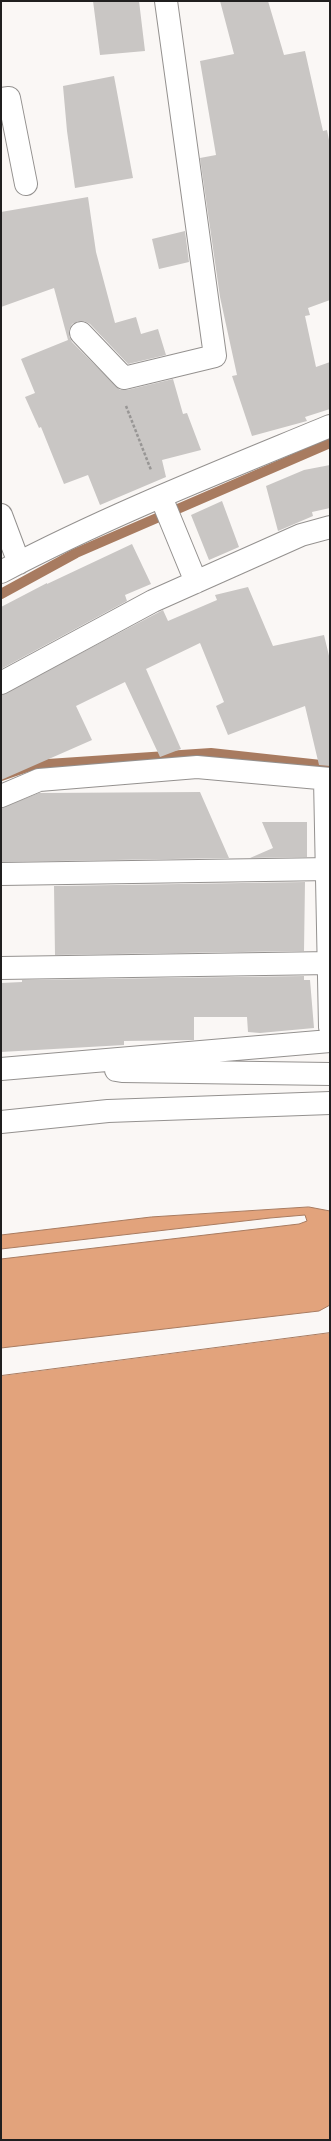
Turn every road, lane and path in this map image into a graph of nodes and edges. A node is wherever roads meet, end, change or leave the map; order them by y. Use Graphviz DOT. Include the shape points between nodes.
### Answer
graph roads {
  1 [pos="166,1"];
  2 [pos="1,99"];
  3 [pos="26,184"];
  4 [pos="82,333"];
  5 [pos="124,378"];
  6 [pos="330,426"];
  7 [pos="162,500"];
  8 [pos="1,515"];
  9 [pos="330,527"];
  10 [pos="10,568"];
  11 [pos="196,582"];
  12 [pos="1,683"];
  13 [pos="328,779"];
  14 [pos="1,796"];
  15 [pos="329,869"];
  16 [pos="1,874"];
  17 [pos="330,963"];
  18 [pos="1,968"];
  19 [pos="330,1027"];
  20 [pos="330,1041"];
  21 [pos="85,1061"];
  22 [pos="1,1069"];
  23 [pos="330,1074"];
  24 [pos="330,1103"];
  25 [pos="1,1122"];
  1 -- 5 [label="street" via="215,356"];
  2 -- 3 [label="street" via="9,98"];
  4 -- 5 [label="street"];
  5 -- 7 [label="path" via="123,398"];
  6 -- 7 [label="street"];
  7 -- 10 [label="street" via="53,545"];
  7 -- 11 [label="street"];
  8 -- 10 [label="street"];
  9 -- 11 [label="street" via="301,536"];
  11 -- 12 [label="street" via="153,601"];
  13 -- 14 [label="street" via="197,767 39,780"];
  13 -- 15 [label="street"];
  15 -- 16 [label="street"];
  15 -- 17 [label="street"];
  17 -- 18 [label="street"];
  17 -- 19 [label="street"];
  20 -- 21 [label="street"];
  21 -- 22 [label="street"];
  21 -- 23 [label="street" via="122,1071"];
  24 -- 25 [label="street" via="108,1111"];
}
